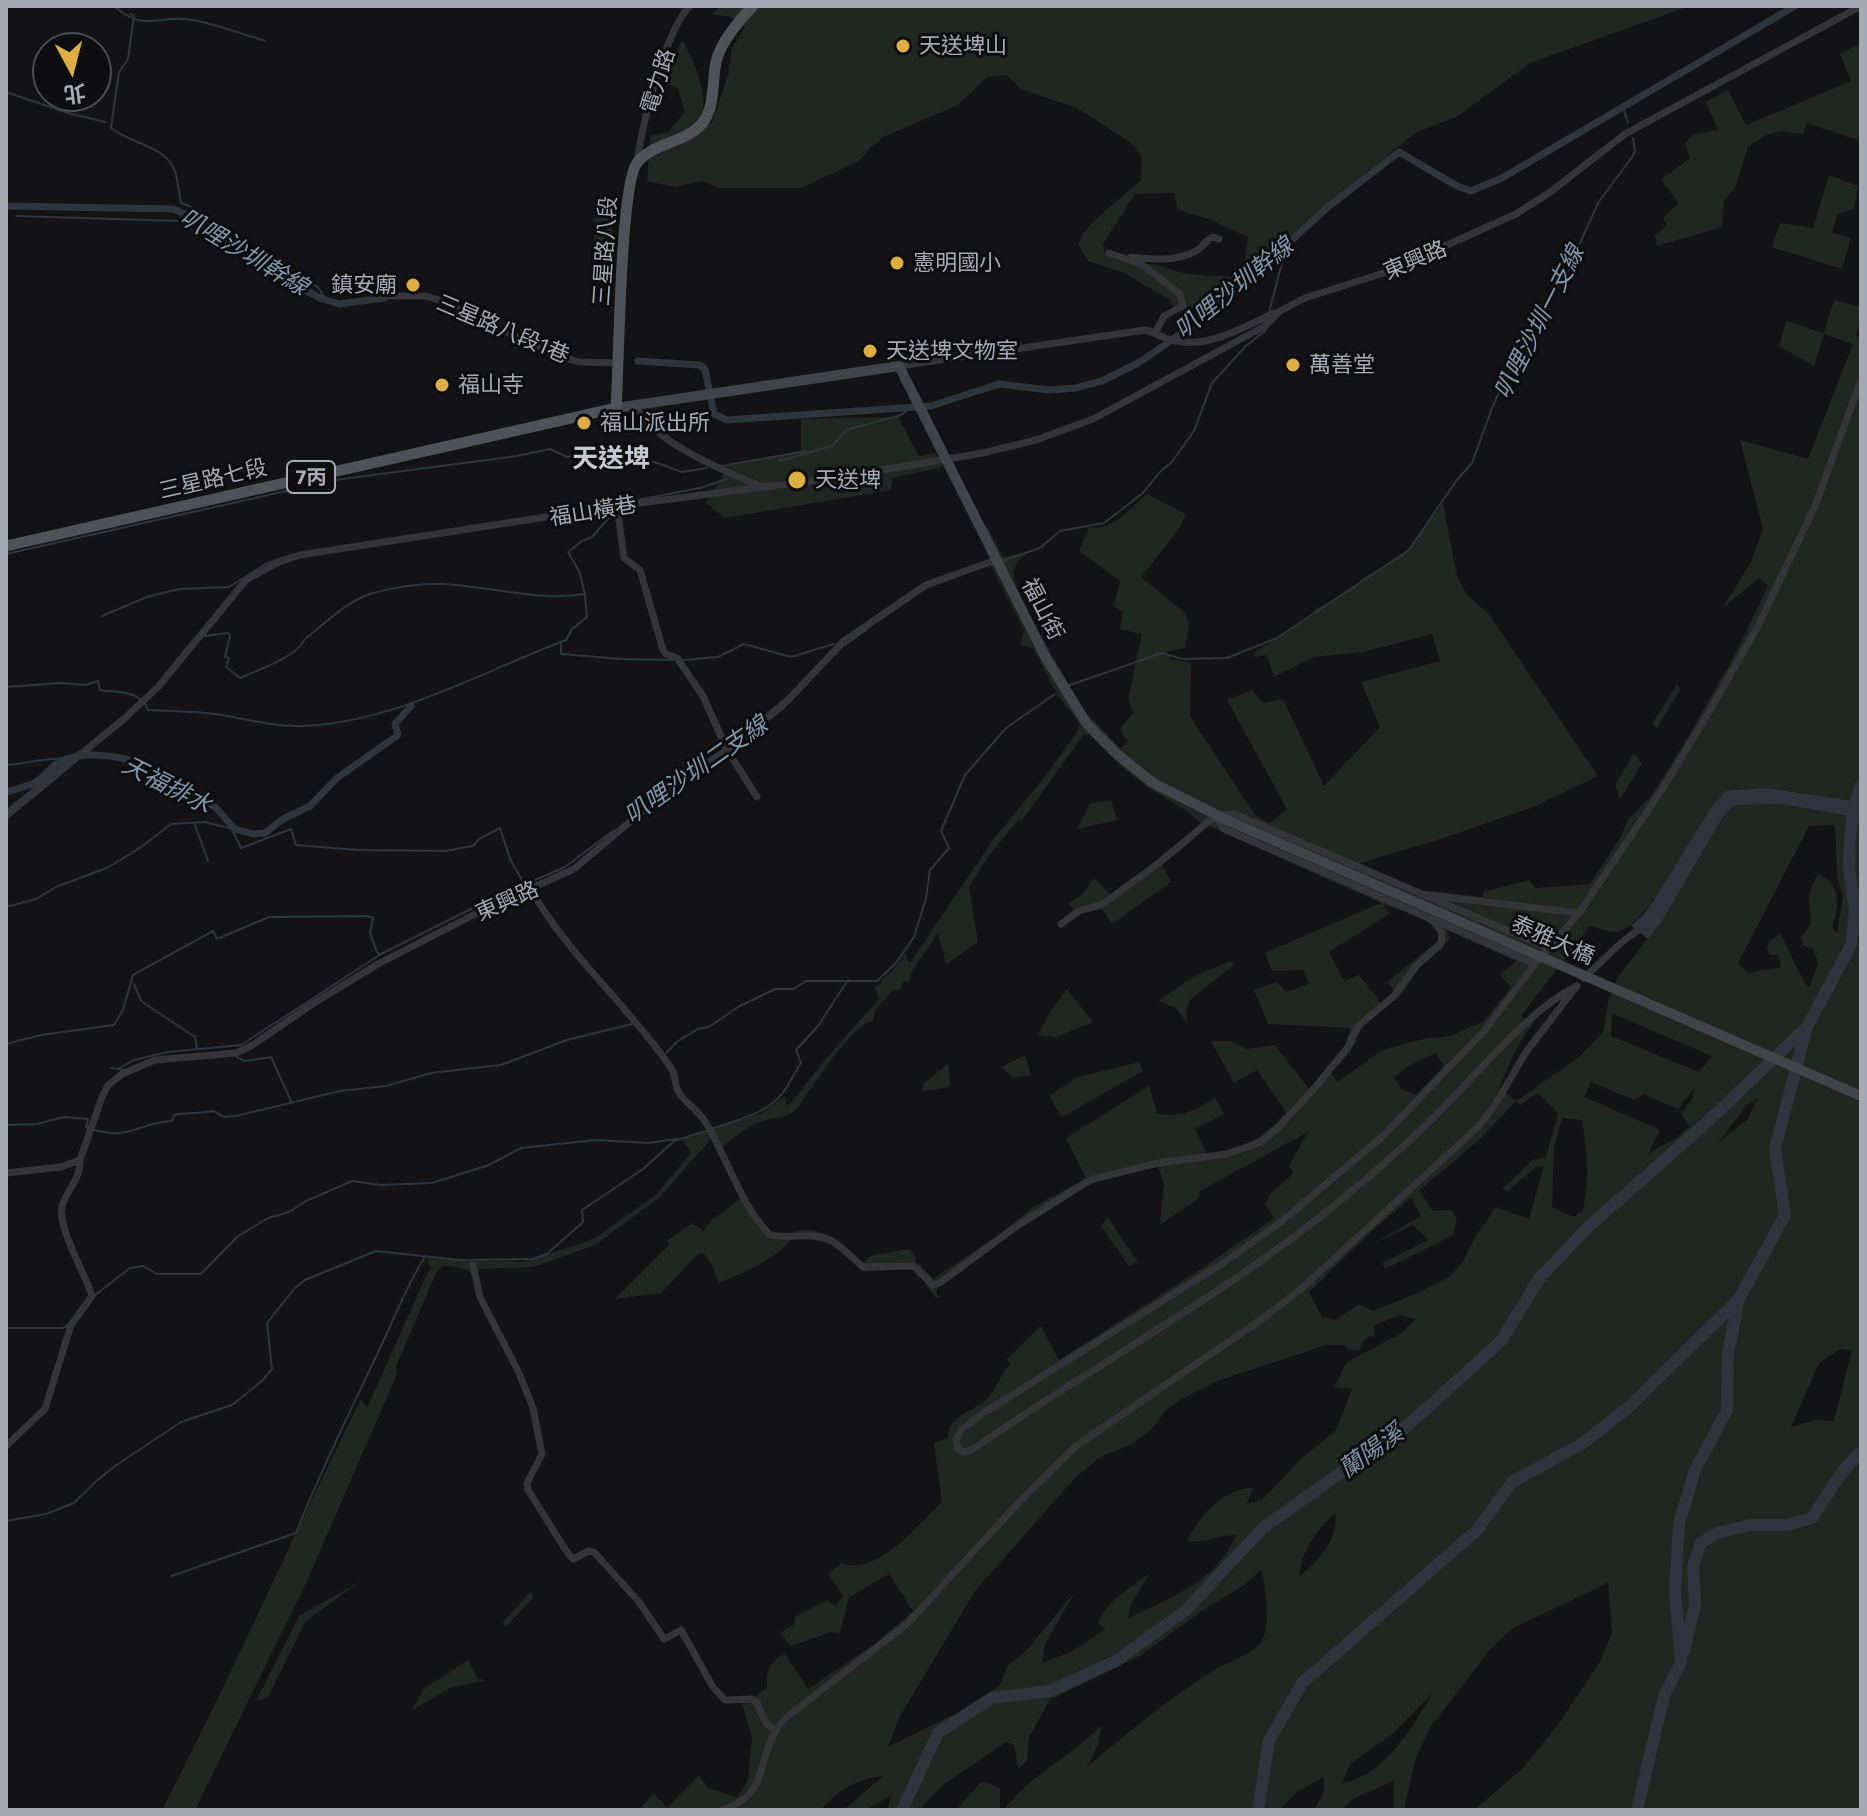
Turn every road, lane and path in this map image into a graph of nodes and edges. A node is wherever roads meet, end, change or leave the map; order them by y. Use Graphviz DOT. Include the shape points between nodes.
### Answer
graph roads {
  1 [pos="690,6"];
  2 [pos="753,6"];
  3 [pos="1861,6"];
  4 [pos="637,162"];
  5 [pos="1219,239"];
  6 [pos="1109,253"];
  7 [pos="1120,256"];
  8 [pos="387,296"];
  9 [pos="1280,311"];
  10 [pos="1155,333"];
  11 [pos="619,363"];
  12 [pos="899,366"];
  13 [pos="1861,380"];
  14 [pos="635,405"];
  15 [pos="616,408"];
  16 [pos="946,457"];
  17 [pos="735,476"];
  18 [pos="762,487"];
  19 [pos="727,492"];
  20 [pos="617,506"];
  21 [pos="6,546"];
  22 [pos="996,560"];
  23 [pos="727,750"];
  24 [pos="757,797"];
  25 [pos="6,816"];
  26 [pos="1215,816"];
  27 [pos="1229,821"];
  28 [pos="531,890"];
  29 [pos="1418,893"];
  30 [pos="1579,913"];
  31 [pos="1432,919"];
  32 [pos="1061,924"];
  33 [pos="1637,931"];
  34 [pos="1548,948"];
  35 [pos="1535,964"];
  36 [pos="1577,986"];
  37 [pos="1861,1096"];
  38 [pos="80,1160"];
  39 [pos="6,1173"];
  40 [pos="473,1265"];
  41 [pos="6,1446"];
  42 [pos="775,1730"];
  43 [pos="723,1810"];
  1 -- 4 [label="street, 電力路" via="676,22 647,108"];
  2 -- 4 [label="main road" via="720,53 702,125"];
  3 -- 9 [label="street, 東興路" via="1633,129 1516,214 1387,272"];
  4 -- 11 [label="main road, 三星路八段" via="627,199"];
  5 -- 7 [label="street" via="1207,239 1184,257"];
  6 -- 7 [label="street"];
  7 -- 10 [label="street" via="1141,264 1180,294 1183,306 1164,316"];
  8 -- 11 [label="street, 三星路八段1巷" via="439,300 554,355"];
  9 -- 10 [label="street" via="1190,343"];
  9 -- 16 [label="street, 東興路" via="1265,326 1093,419 1036,440"];
  10 -- 12 [label="street" via="1145,330"];
  11 -- 15 [label="main road, 三星路八段"];
  12 -- 14 [label="street"];
  12 -- 16 [label="street, 福山街"];
  13 -- 30 [label="street" via="1815,506 1758,626 1671,776"];
  14 -- 15 [label="street"];
  14 -- 17 [label="street" via="652,428"];
  15 -- 21 [label="main road, 三星路七段 / 7丙"];
  16 -- 18 [label="street, 福山橫巷"];
  16 -- 22 [label="street, 福山街"];
  17 -- 18 [label="street"];
  17 -- 19 [label="street"];
  18 -- 19 [label="street, 福山橫巷"];
  19 -- 20 [label="street, 福山橫巷"];
  20 -- 23 [label="street" via="624,558 640,570 663,650 677,658 703,696"];
  20 -- 25 [label="street, 福山橫巷" via="300,555 277,563 246,580 158,687"];
  22 -- 23 [label="street, 東興路" via="926,585 844,641 788,700"];
  22 -- 26 [label="street, 福山街" via="1049,664 1087,724 1153,783"];
  23 -- 24 [label="street"];
  23 -- 28 [label="street, 東興路" via="670,788 574,869"];
  26 -- 27 [label="street, 福山街"];
  26 -- 29 [label="street, 福山街" via="1235,814"];
  26 -- 31 [label="street, 福山街" via="1224,829"];
  26 -- 32 [label="street" via="1103,904"];
  27 -- 37 [label="street, 泰雅大橋, bridge"];
  28 -- 31 [label="street" via="573,952 673,1071 677,1090 705,1121 739,1192 769,1234 821,1237 863,1267 913,1266 933,1285 1090,1180 1158,1163 1227,1154 1261,1142 1318,1084 1358,1026 1441,944 1442,932"];
  28 -- 38 [label="street, 東興路" via="378,964 236,1053 155,1060 122,1074 102,1097"];
  29 -- 30 [label="street"];
  29 -- 34 [label="street, 福山街"];
  30 -- 34 [label="street"];
  31 -- 35 [label="street, 福山街"];
  33 -- 36 [label="street"];
  34 -- 35 [label="street"];
  35 -- 36 [label="street" via="1456,1063 1338,1176 1223,1263 985,1412 962,1429 958,1449 972,1450 1296,1236 1399,1150 1552,1002"];
  36 -- 42 [label="street" via="1470,1135 1301,1289 1076,1446 907,1624 802,1703"];
  38 -- 39 [label="street"];
  38 -- 41 [label="street, 東興路" via="62,1210 92,1296 71,1325 45,1409"];
  40 -- 42 [label="street" via="480,1297 533,1408 542,1454 528,1490 571,1558 594,1552 664,1639 681,1630 725,1700 752,1699"];
  42 -- 43 [label="street" via="756,1787 743,1801"];
}
